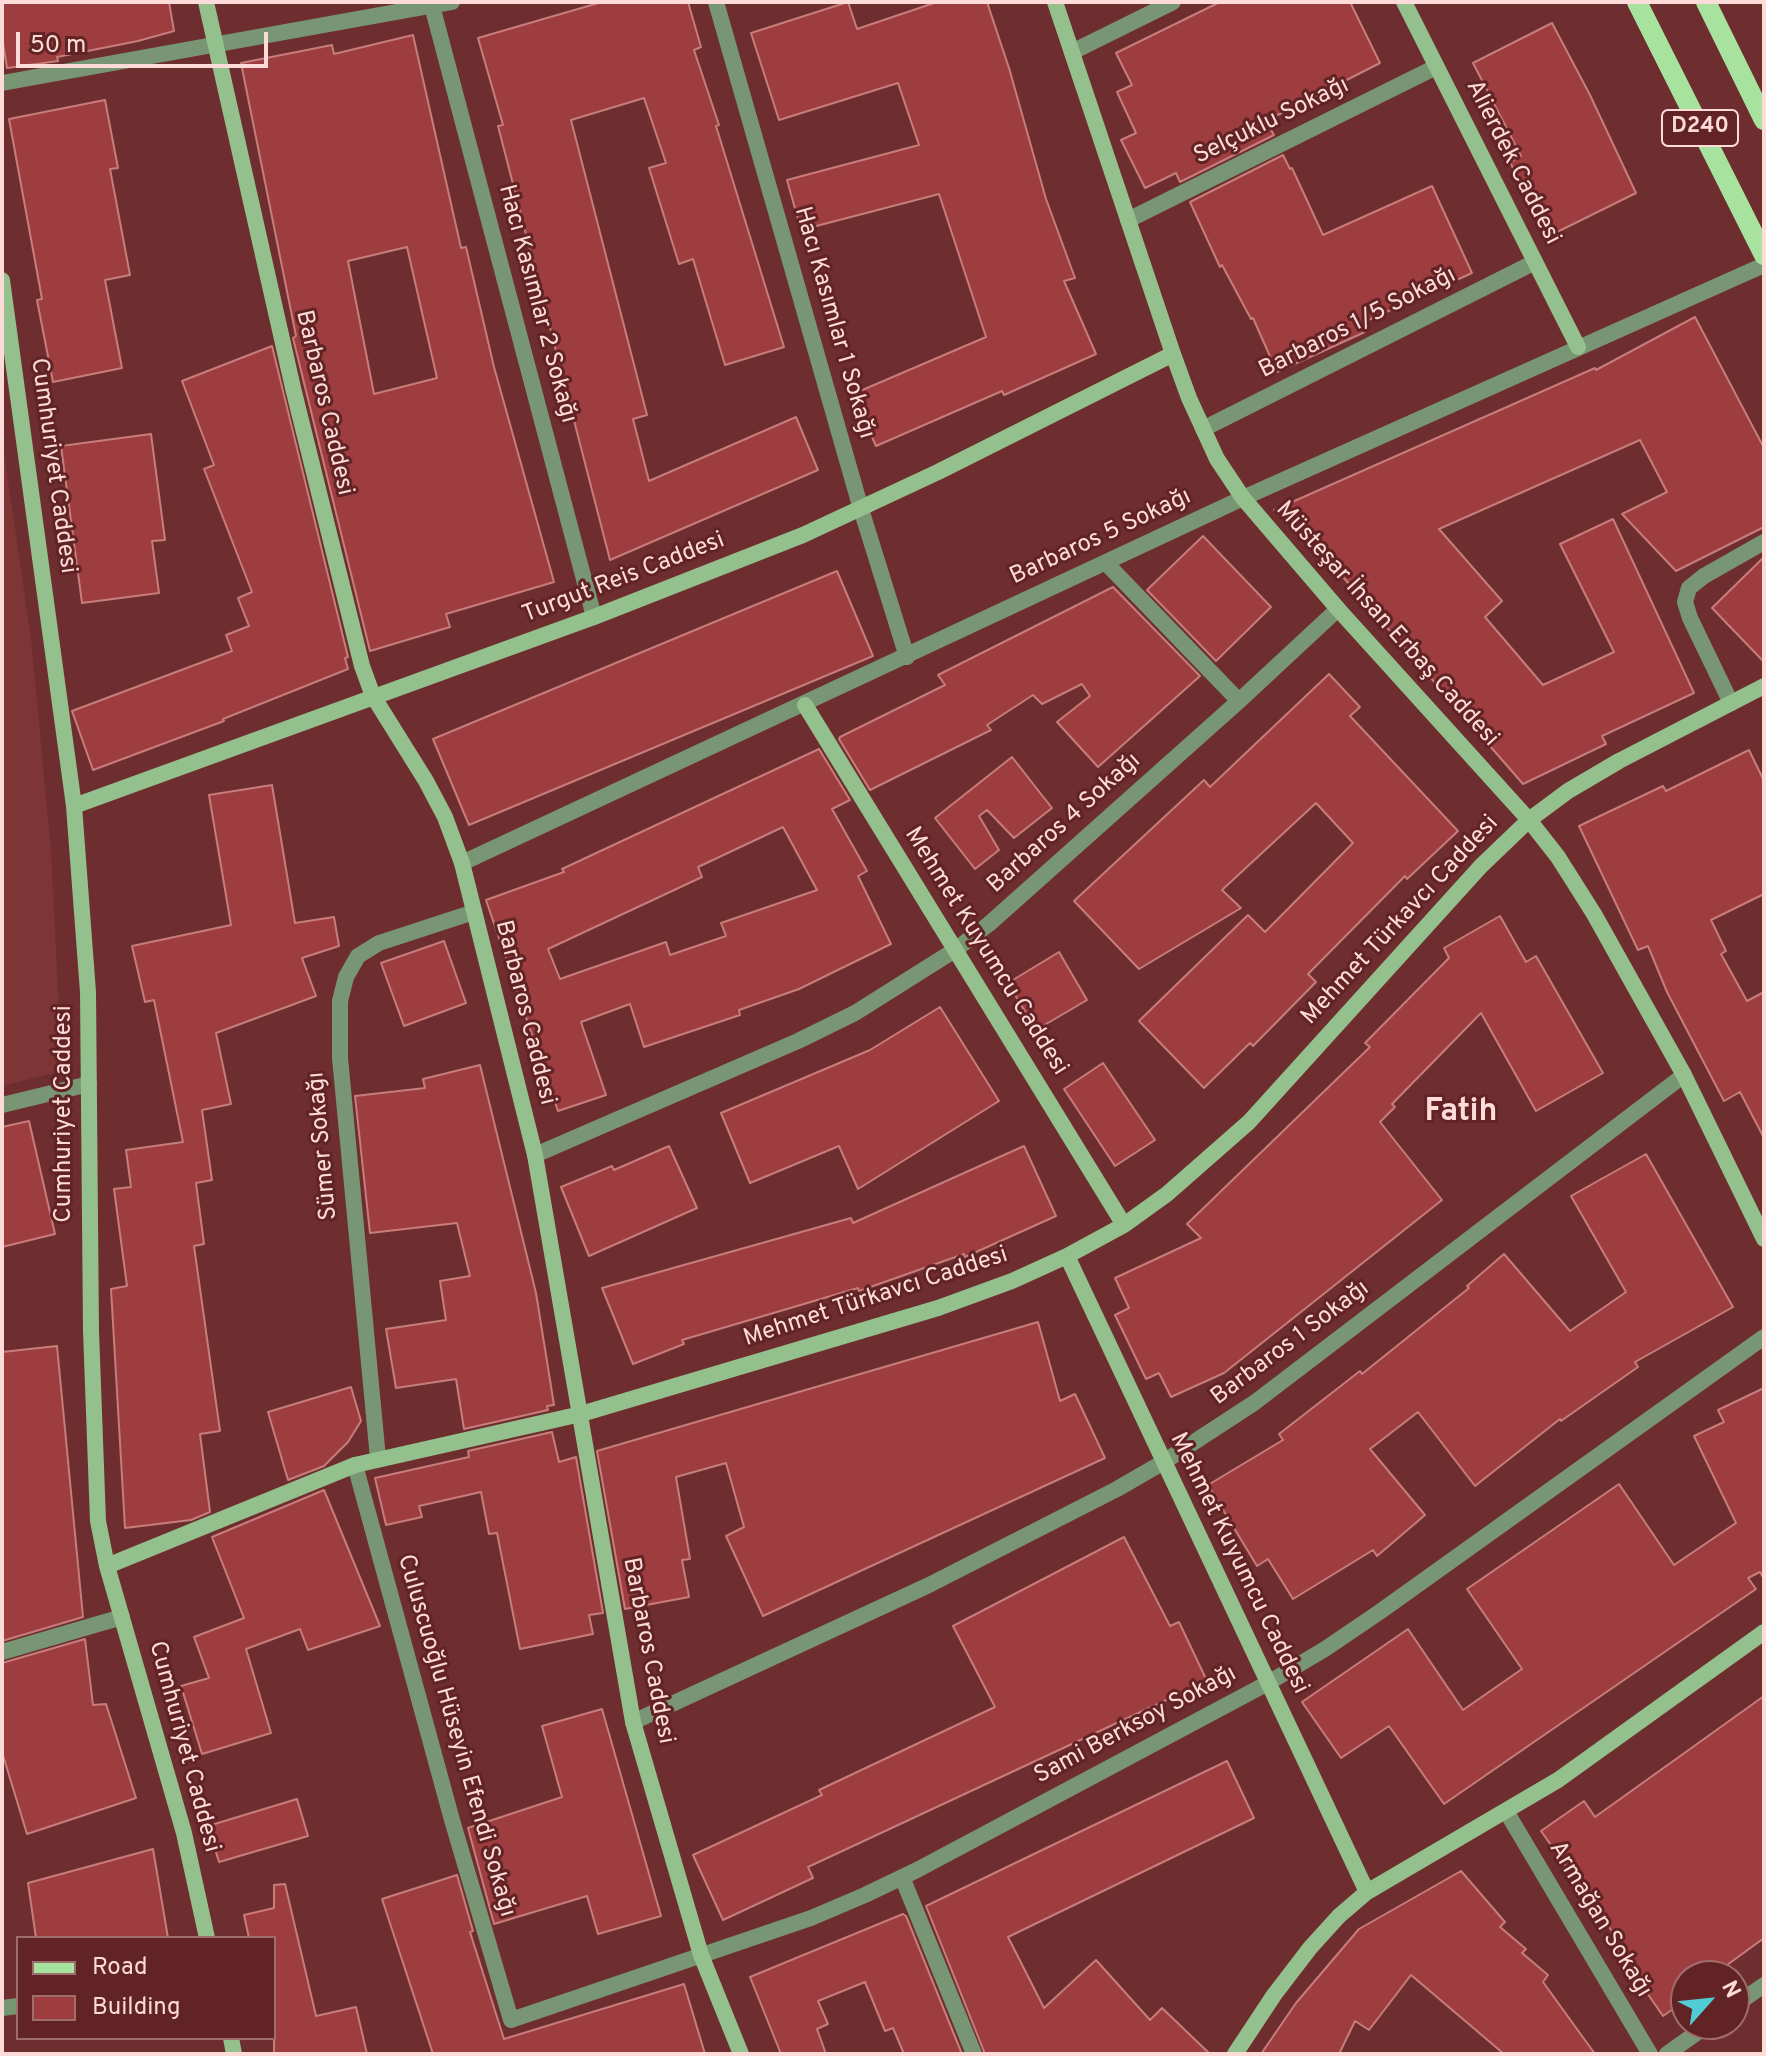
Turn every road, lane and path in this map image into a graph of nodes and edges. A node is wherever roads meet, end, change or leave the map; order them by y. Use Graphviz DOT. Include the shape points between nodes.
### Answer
graph roads {
  1 [pos="206,2"];
  2 [pos="452,2"];
  3 [pos="716,2"];
  4 [pos="1055,2"];
  5 [pos="1173,2"];
  6 [pos="1404,2"];
  7 [pos="1637,2"];
  8 [pos="1706,2"];
  9 [pos="432,4"];
  10 [pos="217,46"];
  11 [pos="1072,52"];
  12 [pos="1436,67"];
  13 [pos="2,83"];
  14 [pos="1764,120"];
  15 [pos="1128,220"];
  16 [pos="1764,255"];
  17 [pos="1535,262"];
  18 [pos="1764,265"];
  19 [pos="2,280"];
  20 [pos="4,310"];
  21 [pos="1578,347"];
  22 [pos="1173,354"];
  23 [pos="8,362"];
  24 [pos="1203,429"];
  25 [pos="1243,498"];
  26 [pos="861,509"];
  27 [pos="1764,542"];
  28 [pos="1106,563"];
  29 [pos="1338,609"];
  30 [pos="594,617"];
  31 [pos="907,657"];
  32 [pos="1764,686"];
  33 [pos="373,696"];
  34 [pos="1239,701"];
  35 [pos="1731,703"];
  36 [pos="805,705"];
  37 [pos="74,806"];
  38 [pos="1529,820"];
  39 [pos="462,863"];
  40 [pos="474,912"];
  41 [pos="955,950"];
  42 [pos="1684,1075"];
  43 [pos="89,1084"];
  44 [pos="2,1105"];
  45 [pos="535,1155"];
  46 [pos="1124,1225"];
  47 [pos="1764,1239"];
  48 [pos="1067,1256"];
  49 [pos="1764,1337"];
  50 [pos="581,1414"];
  51 [pos="378,1458"];
  52 [pos="1162,1463"];
  53 [pos="355,1465"];
  54 [pos="107,1566"];
  55 [pos="122,1617"];
  56 [pos="1764,1632"];
  57 [pos="2,1652"];
  58 [pos="1268,1683"];
  59 [pos="633,1722"];
  60 [pos="1506,1811"];
  61 [pos="902,1877"];
  62 [pos="1367,1892"];
  63 [pos="207,1936"];
  64 [pos="701,1955"];
  65 [pos="511,2020"];
  66 [pos="1687,2040"];
  67 [pos="741,2054"];
  68 [pos="974,2054"];
  69 [pos="1235,2054"];
  70 [pos="1650,2054"];
  71 [pos="1667,2054"];
  1 -- 10 [label="street, Barbaros Caddesi"];
  2 -- 9 [label="street"];
  3 -- 26 [label="street, Hacı Kasımlar 1 Sokağı"];
  4 -- 11 [label="street, Müsteşar İhsan Erbaş Caddesi"];
  5 -- 11 [label="street"];
  6 -- 12 [label="street, Alierdek Caddesi"];
  7 -- 16 [label="main road, D240"];
  8 -- 14 [label="main road, D240"];
  9 -- 10 [label="street"];
  9 -- 30 [label="street, Hacı Kasımlar 2 Sokağı"];
  10 -- 13 [label="street"];
  10 -- 33 [label="street, Barbaros Caddesi" via="293,388"];
  11 -- 15 [label="street, Müsteşar İhsan Erbaş Caddesi"];
  12 -- 15 [label="street, Selçuklu Sokağı"];
  12 -- 17 [label="street, Alierdek Caddesi"];
  15 -- 22 [label="street, Müsteşar İhsan Erbaş Caddesi"];
  17 -- 21 [label="street, Alierdek Caddesi"];
  17 -- 24 [label="street, Barbaros 1/5 Sokağı"];
  18 -- 21 [label="street, Barbaros 5 Sokağı"];
  19 -- 20 [label="street, Cumhuriyet Caddesi"];
  20 -- 23 [label="street, Cumhuriyet Caddesi"];
  21 -- 25 [label="street, Barbaros 5 Sokağı"];
  22 -- 24 [label="street, Müsteşar İhsan Erbaş Caddesi"];
  22 -- 26 [label="street, Turgut Reis Caddesi"];
  23 -- 37 [label="street, Cumhuriyet Caddesi"];
  24 -- 25 [label="street, Müsteşar İhsan Erbaş Caddesi"];
  25 -- 28 [label="street, Barbaros 5 Sokağı"];
  25 -- 29 [label="street, Müsteşar İhsan Erbaş Caddesi"];
  26 -- 30 [label="street, Turgut Reis Caddesi"];
  26 -- 31 [label="street, Hacı Kasımlar 1 Sokağı"];
  27 -- 35 [label="street" via="1704,576 1689,588 1685,602"];
  28 -- 31 [label="street, Barbaros 5 Sokağı"];
  28 -- 34 [label="street"];
  29 -- 34 [label="street, Barbaros 4 Sokağı"];
  29 -- 38 [label="street, Müsteşar İhsan Erbaş Caddesi"];
  30 -- 33 [label="street, Turgut Reis Caddesi"];
  31 -- 36 [label="street, Barbaros 5 Sokağı"];
  32 -- 35 [label="street, Mehmet Türkavcı Caddesi"];
  33 -- 37 [label="street, Turgut Reis Caddesi"];
  33 -- 39 [label="street, Barbaros Caddesi" via="426,781"];
  34 -- 41 [label="street, Barbaros 4 Sokağı"];
  35 -- 38 [label="street, Mehmet Türkavcı Caddesi" via="1619,761"];
  36 -- 39 [label="street, Barbaros 5 Sokağı"];
  36 -- 41 [label="street, Mehmet Kuyumcu Caddesi"];
  37 -- 43 [label="street, Cumhuriyet Caddesi"];
  38 -- 42 [label="street, Müsteşar İhsan Erbaş Caddesi" via="1594,914"];
  38 -- 46 [label="street, Mehmet Türkavcı Caddesi" via="1249,1122"];
  39 -- 40 [label="street, Barbaros Caddesi"];
  40 -- 45 [label="street, Barbaros Caddesi"];
  40 -- 51 [label="street, Sümer Sokağı" via="379,943 358,956 340,1001 340,1058"];
  41 -- 45 [label="street, Barbaros 4 Sokağı" via="855,1013 798,1041"];
  41 -- 46 [label="street, Mehmet Kuyumcu Caddesi"];
  42 -- 47 [label="street, Müsteşar İhsan Erbaş Caddesi"];
  42 -- 52 [label="street, Barbaros 1 Sokağı" via="1254,1403"];
  43 -- 44 [label="street"];
  43 -- 54 [label="street, Cumhuriyet Caddesi" via="92,1402 98,1521"];
  45 -- 50 [label="street, Barbaros Caddesi"];
  46 -- 48 [label="street, Mehmet Türkavcı Caddesi"];
  48 -- 50 [label="street, Mehmet Türkavcı Caddesi" via="938,1308"];
  48 -- 52 [label="street, Mehmet Kuyumcu Caddesi"];
  49 -- 58 [label="street, Sami Berksoy Sokağı" via="1381,1611"];
  50 -- 51 [label="street, Mehmet Türkavcı Caddesi"];
  50 -- 59 [label="street, Barbaros Caddesi"];
  51 -- 53 [label="street, Mehmet Türkavcı Caddesi"];
  52 -- 58 [label="street, Mehmet Kuyumcu Caddesi"];
  52 -- 59 [label="street, Barbaros 1 Sokağı" via="929,1585"];
  53 -- 54 [label="street, Mehmet Türkavcı Caddesi"];
  53 -- 65 [label="street, Culuscuoğlu Hüseyin Efendi Sokağı"];
  54 -- 55 [label="street, Cumhuriyet Caddesi"];
  55 -- 57 [label="street"];
  55 -- 63 [label="street, Cumhuriyet Caddesi" via="184,1833"];
  56 -- 60 [label="street" via="1614,1742"];
  58 -- 61 [label="street, Sami Berksoy Sokağı"];
  58 -- 62 [label="street, Mehmet Kuyumcu Caddesi"];
  59 -- 64 [label="street, Barbaros Caddesi"];
  60 -- 62 [label="street"];
  60 -- 70 [label="street, Armağan Sokağı"];
  61 -- 64 [label="street, Sami Berksoy Sokağı" via="811,1918"];
  61 -- 68 [label="street"];
  62 -- 69 [label="street" via="1310,1948"];
  64 -- 65 [label="street, Sami Berksoy Sokağı"];
  64 -- 67 [label="street, Barbaros Caddesi"];
  66 -- 71 [label="street"];
}
